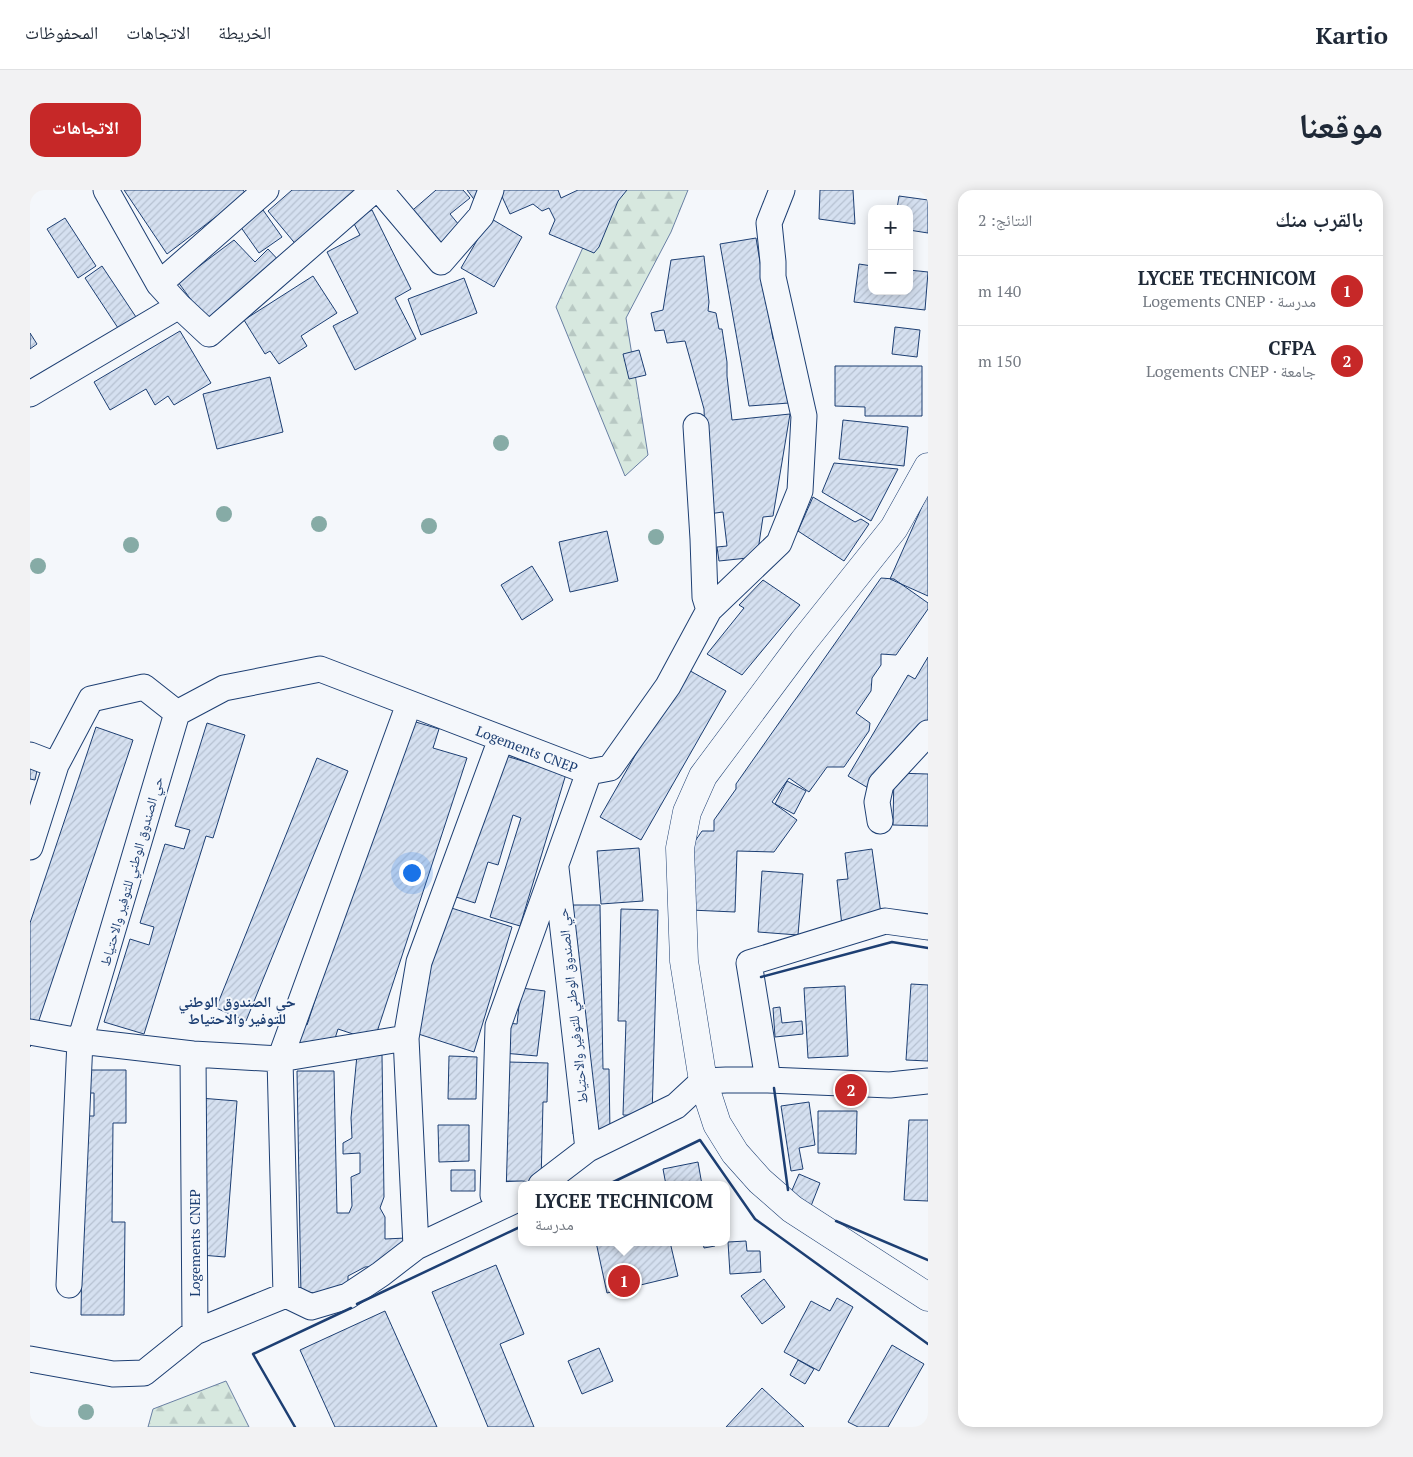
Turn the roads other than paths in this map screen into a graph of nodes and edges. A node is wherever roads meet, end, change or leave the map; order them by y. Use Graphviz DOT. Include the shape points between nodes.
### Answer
graph roads {
  1 [pos="106,190"];
  2 [pos="266,190"];
  3 [pos="374,190"];
  4 [pos="380,190"];
  5 [pos="492,190"];
  6 [pos="782,190"];
  7 [pos="159,284"];
  8 [pos="179,306"];
  9 [pos="30,394"];
  10 [pos="696,426"];
  11 [pos="928,467"];
  12 [pos="709,610"];
  13 [pos="409,704"];
  14 [pos="177,713"];
  15 [pos="928,733"];
  16 [pos="501,739"];
  17 [pos="918,752"];
  18 [pos="30,755"];
  19 [pos="56,764"];
  20 [pos="589,772"];
  21 [pos="880,821"];
  22 [pos="30,847"];
  23 [pos="556,863"];
  24 [pos="928,927"];
  25 [pos="30,1032"];
  26 [pos="406,1038"];
  27 [pos="80,1041"];
  28 [pos="193,1054"];
  29 [pos="280,1059"];
  30 [pos="768,1080"];
  31 [pos="703,1081"];
  32 [pos="928,1081"];
  33 [pos="588,1149"];
  34 [pos="545,1181"];
  35 [pos="518,1195"];
  36 [pos="518,1197"];
  37 [pos="416,1247"];
  38 [pos="69,1285"];
  39 [pos="286,1294"];
  40 [pos="928,1297"];
  41 [pos="195,1332"];
  42 [pos="30,1359"];
  1 -- 7 [label="street"];
  2 -- 7 [label="street"];
  3 -- 8 [label="street" via="209,334"];
  4 -- 5 [label="street" via="441,262 481,216"];
  6 -- 12 [label="street" via="769,223 774,262 772,277 804,416 800,491 779,543"];
  7 -- 8 [label="street"];
  8 -- 9 [label="street"];
  10 -- 12 [label="street" via="705,596"];
  11 -- 31 [label="main road" via="894,528 803,642 703,776 687,812 680,848 684,960"];
  12 -- 20 [label="street" via="668,686 610,768"];
  13 -- 14 [label="street, Logements CNEP" via="320,669 224,688"];
  13 -- 16 [label="street, Logements CNEP"];
  13 -- 29 [label="street"];
  14 -- 19 [label="street" via="144,687 91,699"];
  14 -- 27 [label="street, حي الصندوق الوطني للتوفير والاحتياط"];
  15 -- 17 [label="street"];
  16 -- 20 [label="street, Logements CNEP"];
  16 -- 26 [label="street" via="419,962"];
  17 -- 21 [label="street" via="881,784 877,802"];
  18 -- 19 [label="street"];
  19 -- 22 [label="street"];
  20 -- 23 [label="street, Logements CNEP"];
  23 -- 33 [label="street, حي الصندوق الوطني للتوفير والاحتياط"];
  23 -- 35 [label="street, Logements CNEP" via="498,1026 493,1195"];
  24 -- 30 [label="street" via="885,920 749,962"];
  25 -- 27 [label="street"];
  26 -- 29 [label="street"];
  26 -- 37 [label="street"];
  27 -- 28 [label="street"];
  27 -- 38 [label="street, حي الصندوق الوطني للتوفير والاحتياط"];
  28 -- 29 [label="street"];
  28 -- 41 [label="street, Logements CNEP"];
  29 -- 39 [label="street"];
  30 -- 31 [label="street"];
  30 -- 32 [label="street" via="890,1085"];
  31 -- 33 [label="street" via="676,1106"];
  31 -- 40 [label="main road" via="717,1124 735,1153 760,1181 792,1209"];
  33 -- 34 [label="street"];
  36 -- 37 [label="street, Logements CNEP"];
  37 -- 39 [label="street, Logements CNEP" via="348,1296 311,1307"];
  39 -- 41 [label="street"];
  41 -- 42 [label="street" via="144,1373 113,1374"];
}
